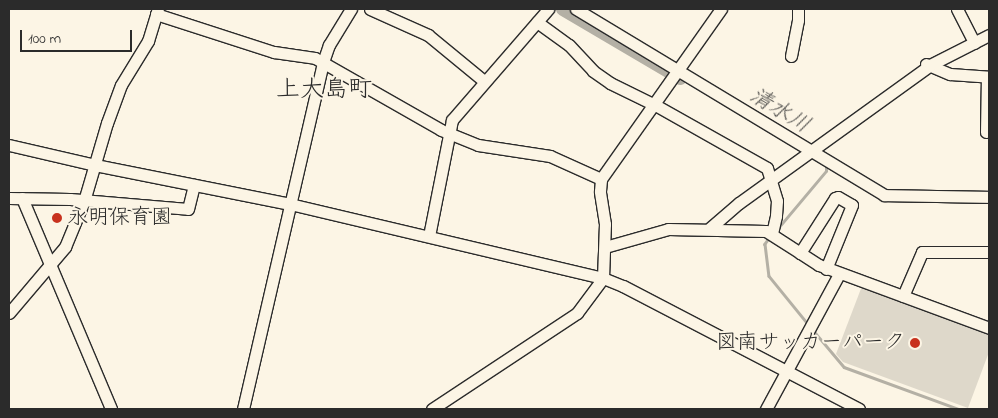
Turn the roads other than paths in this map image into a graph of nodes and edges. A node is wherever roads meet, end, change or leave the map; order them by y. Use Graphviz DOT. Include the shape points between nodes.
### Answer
graph roads {
  1 [pos="351,9"];
  2 [pos="370,9"];
  3 [pos="548,9"];
  4 [pos="576,9"];
  5 [pos="720,9"];
  6 [pos="798,9"];
  7 [pos="957,9"];
  8 [pos="157,12"];
  9 [pos="537,22"];
  10 [pos="989,36"];
  11 [pos="974,43"];
  12 [pos="791,56"];
  13 [pos="323,62"];
  14 [pos="928,64"];
  15 [pos="675,72"];
  16 [pos="988,77"];
  17 [pos="484,81"];
  18 [pos="653,104"];
  19 [pos="986,132"];
  20 [pos="449,133"];
  21 [pos="9,145"];
  22 [pos="809,152"];
  23 [pos="95,164"];
  24 [pos="601,179"];
  25 [pos="771,181"];
  26 [pos="194,185"];
  27 [pos="989,197"];
  28 [pos="9,198"];
  29 [pos="22,198"];
  30 [pos="84,201"];
  31 [pos="290,204"];
  32 [pos="710,228"];
  33 [pos="772,233"];
  34 [pos="429,236"];
  35 [pos="605,247"];
  36 [pos="989,252"];
  37 [pos="800,254"];
  38 [pos="50,265"];
  39 [pos="826,269"];
  40 [pos="839,274"];
  41 [pos="603,278"];
  42 [pos="903,296"];
  43 [pos="9,313"];
  44 [pos="989,328"];
  45 [pos="786,370"];
  46 [pos="438,408"];
  47 [pos="111,409"];
  48 [pos="243,409"];
  49 [pos="766,409"];
  50 [pos="859,409"];
  1 -- 13 [label="street"];
  2 -- 17 [label="street" via="428,35"];
  3 -- 9 [label="street"];
  4 -- 15 [label="street"];
  5 -- 15 [label="street"];
  6 -- 12 [label="street"];
  7 -- 11 [label="street"];
  8 -- 13 [label="street" via="274,52 308,55"];
  8 -- 23 [label="street" via="148,41 121,85"];
  9 -- 17 [label="street"];
  9 -- 18 [label="street" via="569,45 605,80"];
  10 -- 11 [label="street"];
  11 -- 14 [label="street"];
  13 -- 20 [label="street"];
  13 -- 31 [label="street"];
  14 -- 16 [label="street" via="950,74"];
  14 -- 22 [label="street"];
  15 -- 18 [label="street"];
  15 -- 22 [label="street"];
  16 -- 19 [label="street"];
  17 -- 20 [label="street" via="452,120"];
  18 -- 24 [label="street"];
  18 -- 25 [label="street" via="762,164 770,173"];
  20 -- 24 [label="street" via="478,145 550,156"];
  20 -- 34 [label="street"];
  21 -- 23 [label="street"];
  22 -- 25 [label="street"];
  22 -- 27 [label="street" via="887,196"];
  23 -- 26 [label="street"];
  23 -- 30 [label="street"];
  24 -- 35 [label="street"];
  25 -- 32 [label="street"];
  25 -- 33 [label="street" via="777,209"];
  26 -- 30 [label="street" via="188,208"];
  26 -- 31 [label="street"];
  28 -- 29 [label="street"];
  29 -- 30 [label="street"];
  29 -- 38 [label="street"];
  30 -- 38 [label="street" via="65,247"];
  31 -- 34 [label="street"];
  31 -- 48 [label="street"];
  32 -- 33 [label="street"];
  32 -- 35 [label="street" via="668,229"];
  33 -- 37 [label="street"];
  34 -- 41 [label="street"];
  35 -- 41 [label="street"];
  36 -- 42 [label="street" via="922,252"];
  37 -- 39 [label="street"];
  37 -- 39 [label="street" via="835,198 852,205"];
  38 -- 43 [label="street"];
  38 -- 47 [label="street"];
  39 -- 40 [label="street"];
  40 -- 42 [label="street"];
  40 -- 45 [label="street"];
  41 -- 45 [label="street"];
  41 -- 46 [label="street" via="577,313"];
  42 -- 44 [label="street"];
  45 -- 49 [label="street"];
  45 -- 50 [label="street"];
}
